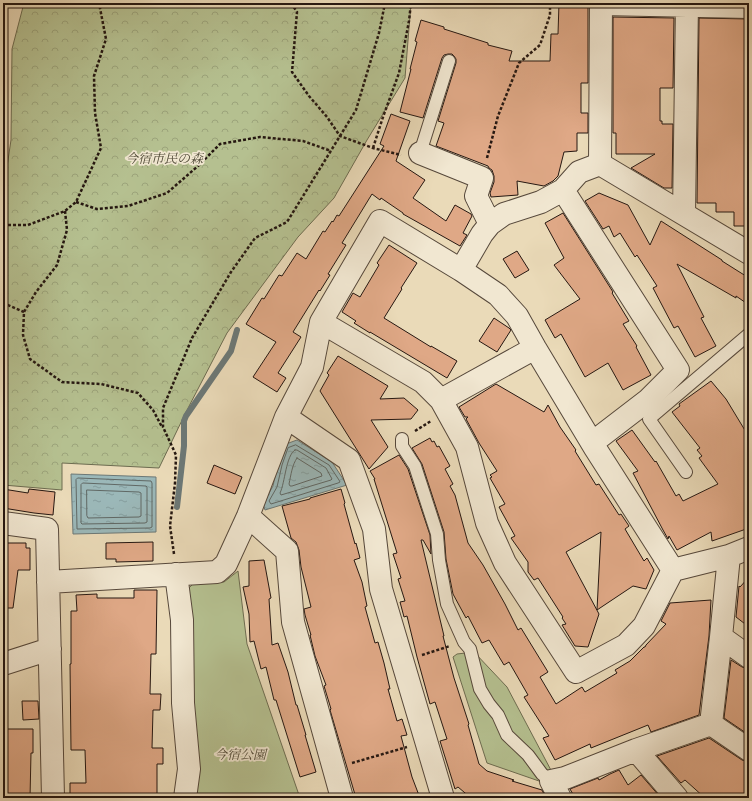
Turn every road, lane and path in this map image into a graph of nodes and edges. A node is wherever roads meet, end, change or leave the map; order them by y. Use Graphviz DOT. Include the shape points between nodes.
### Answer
graph roads {
  1 [pos="99,3"];
  2 [pos="290,3"];
  3 [pos="386,3"];
  4 [pos="411,3"];
  5 [pos="550,3"];
  6 [pos="601,3"];
  7 [pos="687,4"];
  8 [pos="749,7"];
  9 [pos="449,61"];
  10 [pos="340,136"];
  11 [pos="373,148"];
  12 [pos="331,151"];
  13 [pos="420,153"];
  14 [pos="600,164"];
  15 [pos="482,178"];
  16 [pos="564,190"];
  17 [pos="76,202"];
  18 [pos="65,211"];
  19 [pos="684,214"];
  20 [pos="490,224"];
  21 [pos="3,225"];
  22 [pos="749,253"];
  23 [pos="461,270"];
  24 [pos="3,303"];
  25 [pos="24,312"];
  26 [pos="321,322"];
  27 [pos="749,334"];
  28 [pos="535,348"];
  29 [pos="441,400"];
  30 [pos="286,417"];
  31 [pos="433,420"];
  32 [pos="163,427"];
  33 [pos="402,439"];
  34 [pos="592,443"];
  35 [pos="686,472"];
  36 [pos="248,516"];
  37 [pos="3,523"];
  38 [pos="749,548"];
  39 [pos="730,556"];
  40 [pos="673,570"];
  41 [pos="176,574"];
  42 [pos="48,582"];
  43 [pos="721,637"];
  44 [pos="450,646"];
  45 [pos="50,648"];
  46 [pos="416,656"];
  47 [pos="749,657"];
  48 [pos="3,664"];
  49 [pos="711,724"];
  50 [pos="427,742"];
  51 [pos="636,750"];
  52 [pos="749,750"];
  53 [pos="334,768"];
  54 [pos="556,790"];
  55 [pos="53,798"];
  56 [pos="185,798"];
  57 [pos="342,798"];
  58 [pos="443,798"];
  59 [pos="677,798"];
  1 -- 17 [label="path" via="106,39 94,76 95,113 101,148"];
  2 -- 10 [label="path" via="297,12 292,72"];
  3 -- 10 [label="path" via="356,110"];
  4 -- 11 [label="path" via="399,73"];
  5 -- 15 [label="path" via="550,15 540,45 519,63 498,116"];
  6 -- 7 [label="street"];
  6 -- 14 [label="street"];
  7 -- 8 [label="street"];
  7 -- 19 [label="street"];
  9 -- 13 [label="lane"];
  10 -- 11 [label="path"];
  10 -- 12 [label="path"];
  11 -- 13 [label="path" via="402,156"];
  12 -- 17 [label="path" via="302,141 260,137 220,144 167,193 128,206 97,209"];
  12 -- 32 [label="path" via="287,222 255,238 231,272 192,338 163,408"];
  13 -- 15 [label="street"];
  14 -- 16 [label="street" via="579,172"];
  14 -- 19 [label="street"];
  15 -- 20 [label="street" via="476,196"];
  16 -- 20 [label="street" via="541,202 504,214"];
  16 -- 34 [label="street" via="678,370 648,400"];
  17 -- 18 [label="path"];
  18 -- 21 [label="path" via="28,225"];
  18 -- 25 [label="path" via="67,230 57,265"];
  19 -- 22 [label="street"];
  20 -- 23 [label="street"];
  23 -- 26 [label="street" via="380,221"];
  23 -- 28 [label="street" via="498,295 517,316"];
  24 -- 25 [label="path"];
  25 -- 32 [label="path" via="23,335 30,359 62,382 101,384 138,393 154,410"];
  26 -- 29 [label="street" via="422,382"];
  26 -- 30 [label="street" via="312,367"];
  27 -- 35 [label="lane" via="649,419"];
  28 -- 29 [label="street"];
  28 -- 34 [label="street"];
  29 -- 40 [label="street" via="467,448 487,523 505,562 576,672 626,645 644,626"];
  30 -- 36 [label="street"];
  30 -- 50 [label="street" via="349,460 374,529 381,589"];
  31 -- 33 [label="path"];
  32 -- 41 [label="path" via="176,456 170,526"];
  33 -- 54 [label="lane" via="402,446 415,466 437,534 447,604 464,642 470,649 480,689 498,715 507,734"];
  34 -- 40 [label="street"];
  36 -- 41 [label="street" via="226,564 217,572"];
  36 -- 53 [label="street" via="287,551 293,622"];
  37 -- 42 [label="street" via="47,529"];
  38 -- 39 [label="street"];
  39 -- 40 [label="street"];
  39 -- 43 [label="street"];
  41 -- 42 [label="street"];
  41 -- 56 [label="street" via="182,620 183,703 188,769"];
  42 -- 45 [label="street"];
  43 -- 47 [label="street"];
  43 -- 49 [label="street"];
  44 -- 46 [label="path"];
  45 -- 48 [label="street"];
  45 -- 55 [label="street"];
  49 -- 51 [label="street"];
  49 -- 52 [label="street"];
  50 -- 53 [label="path"];
  50 -- 58 [label="street"];
  51 -- 54 [label="street" via="565,778"];
  51 -- 59 [label="street"];
  53 -- 57 [label="street"];
}
